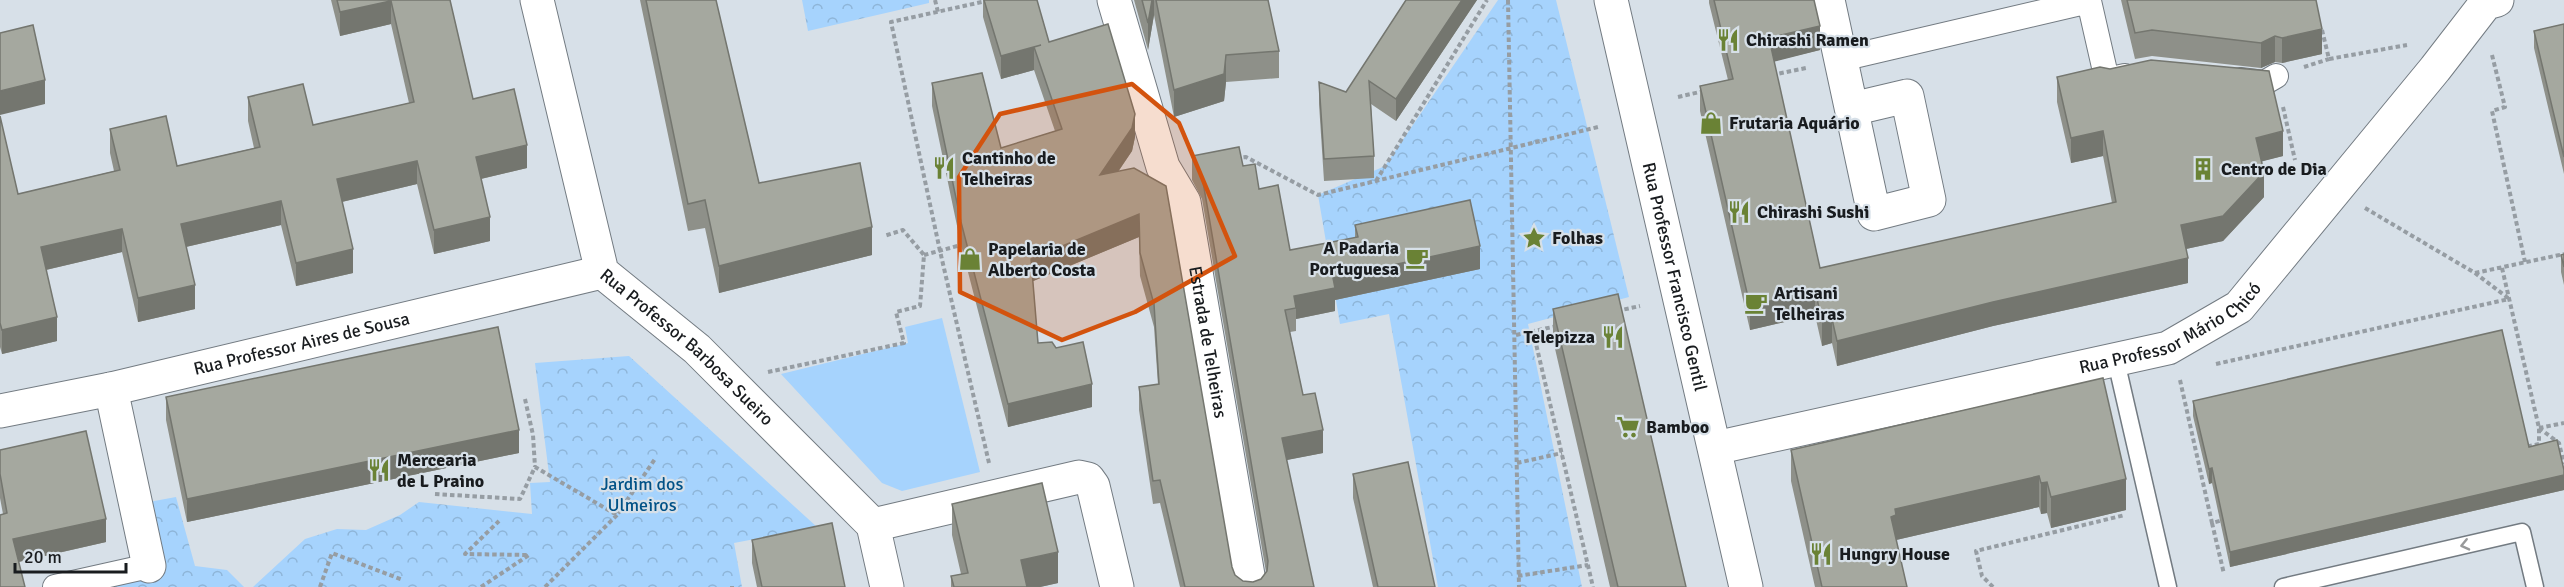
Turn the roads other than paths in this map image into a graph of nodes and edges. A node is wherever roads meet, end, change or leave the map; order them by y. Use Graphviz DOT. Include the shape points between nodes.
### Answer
graph roads {
  1 [pos="537,0"];
  2 [pos="1114,0"];
  3 [pos="1611,0"];
  4 [pos="1828,0"];
  5 [pos="2089,0"];
  6 [pos="2489,1"];
  7 [pos="1841,59"];
  8 [pos="2150,70"];
  9 [pos="2276,76"];
  10 [pos="2218,78"];
  11 [pos="1852,109"];
  12 [pos="602,272"];
  13 [pos="2116,361"];
  14 [pos="111,389"];
  15 [pos="0,411"];
  16 [pos="1715,448"];
  17 [pos="873,525"];
  18 [pos="149,566"];
  19 [pos="55,587"];
  20 [pos="887,587"];
  21 [pos="1117,587"];
  22 [pos="1250,587"];
  23 [pos="1746,587"];
  24 [pos="2168,587"];
  25 [pos="2283,587"];
  26 [pos="2535,587"];
  1 -- 12 [label="street, Rua Professor Barbosa Sueiro"];
  2 -- 22 [label="street, Estrada de Telheiras" via="1163,167 1184,202"];
  3 -- 16 [label="street, Rua Professor Francisco Gentil"];
  4 -- 7 [label="street"];
  5 -- 7 [label="street"];
  5 -- 8 [label="street" via="2107,80"];
  6 -- 13 [label="street, Rua Professor Mário Chicó" via="2239,308 2168,348"];
  7 -- 11 [label="street"];
  9 -- 10 [label="street" via="2264,83"];
  12 -- 14 [label="street, Rua Professor Aires de Sousa"];
  12 -- 17 [label="street, Rua Professor Barbosa Sueiro" via="697,349"];
  13 -- 16 [label="street, Rua Professor Mário Chicó"];
  13 -- 24 [label="lane"];
  14 -- 15 [label="street, Rua Professor Aires de Sousa"];
  14 -- 18 [label="street"];
  16 -- 23 [label="street, Rua Professor Francisco Gentil"];
  17 -- 20 [label="street"];
  17 -- 21 [label="street" via="1079,477 1088,479 1093,486"];
  18 -- 19 [label="street"];
  26 -- 25 [label="lane, one-way" via="2522,532"];
}
